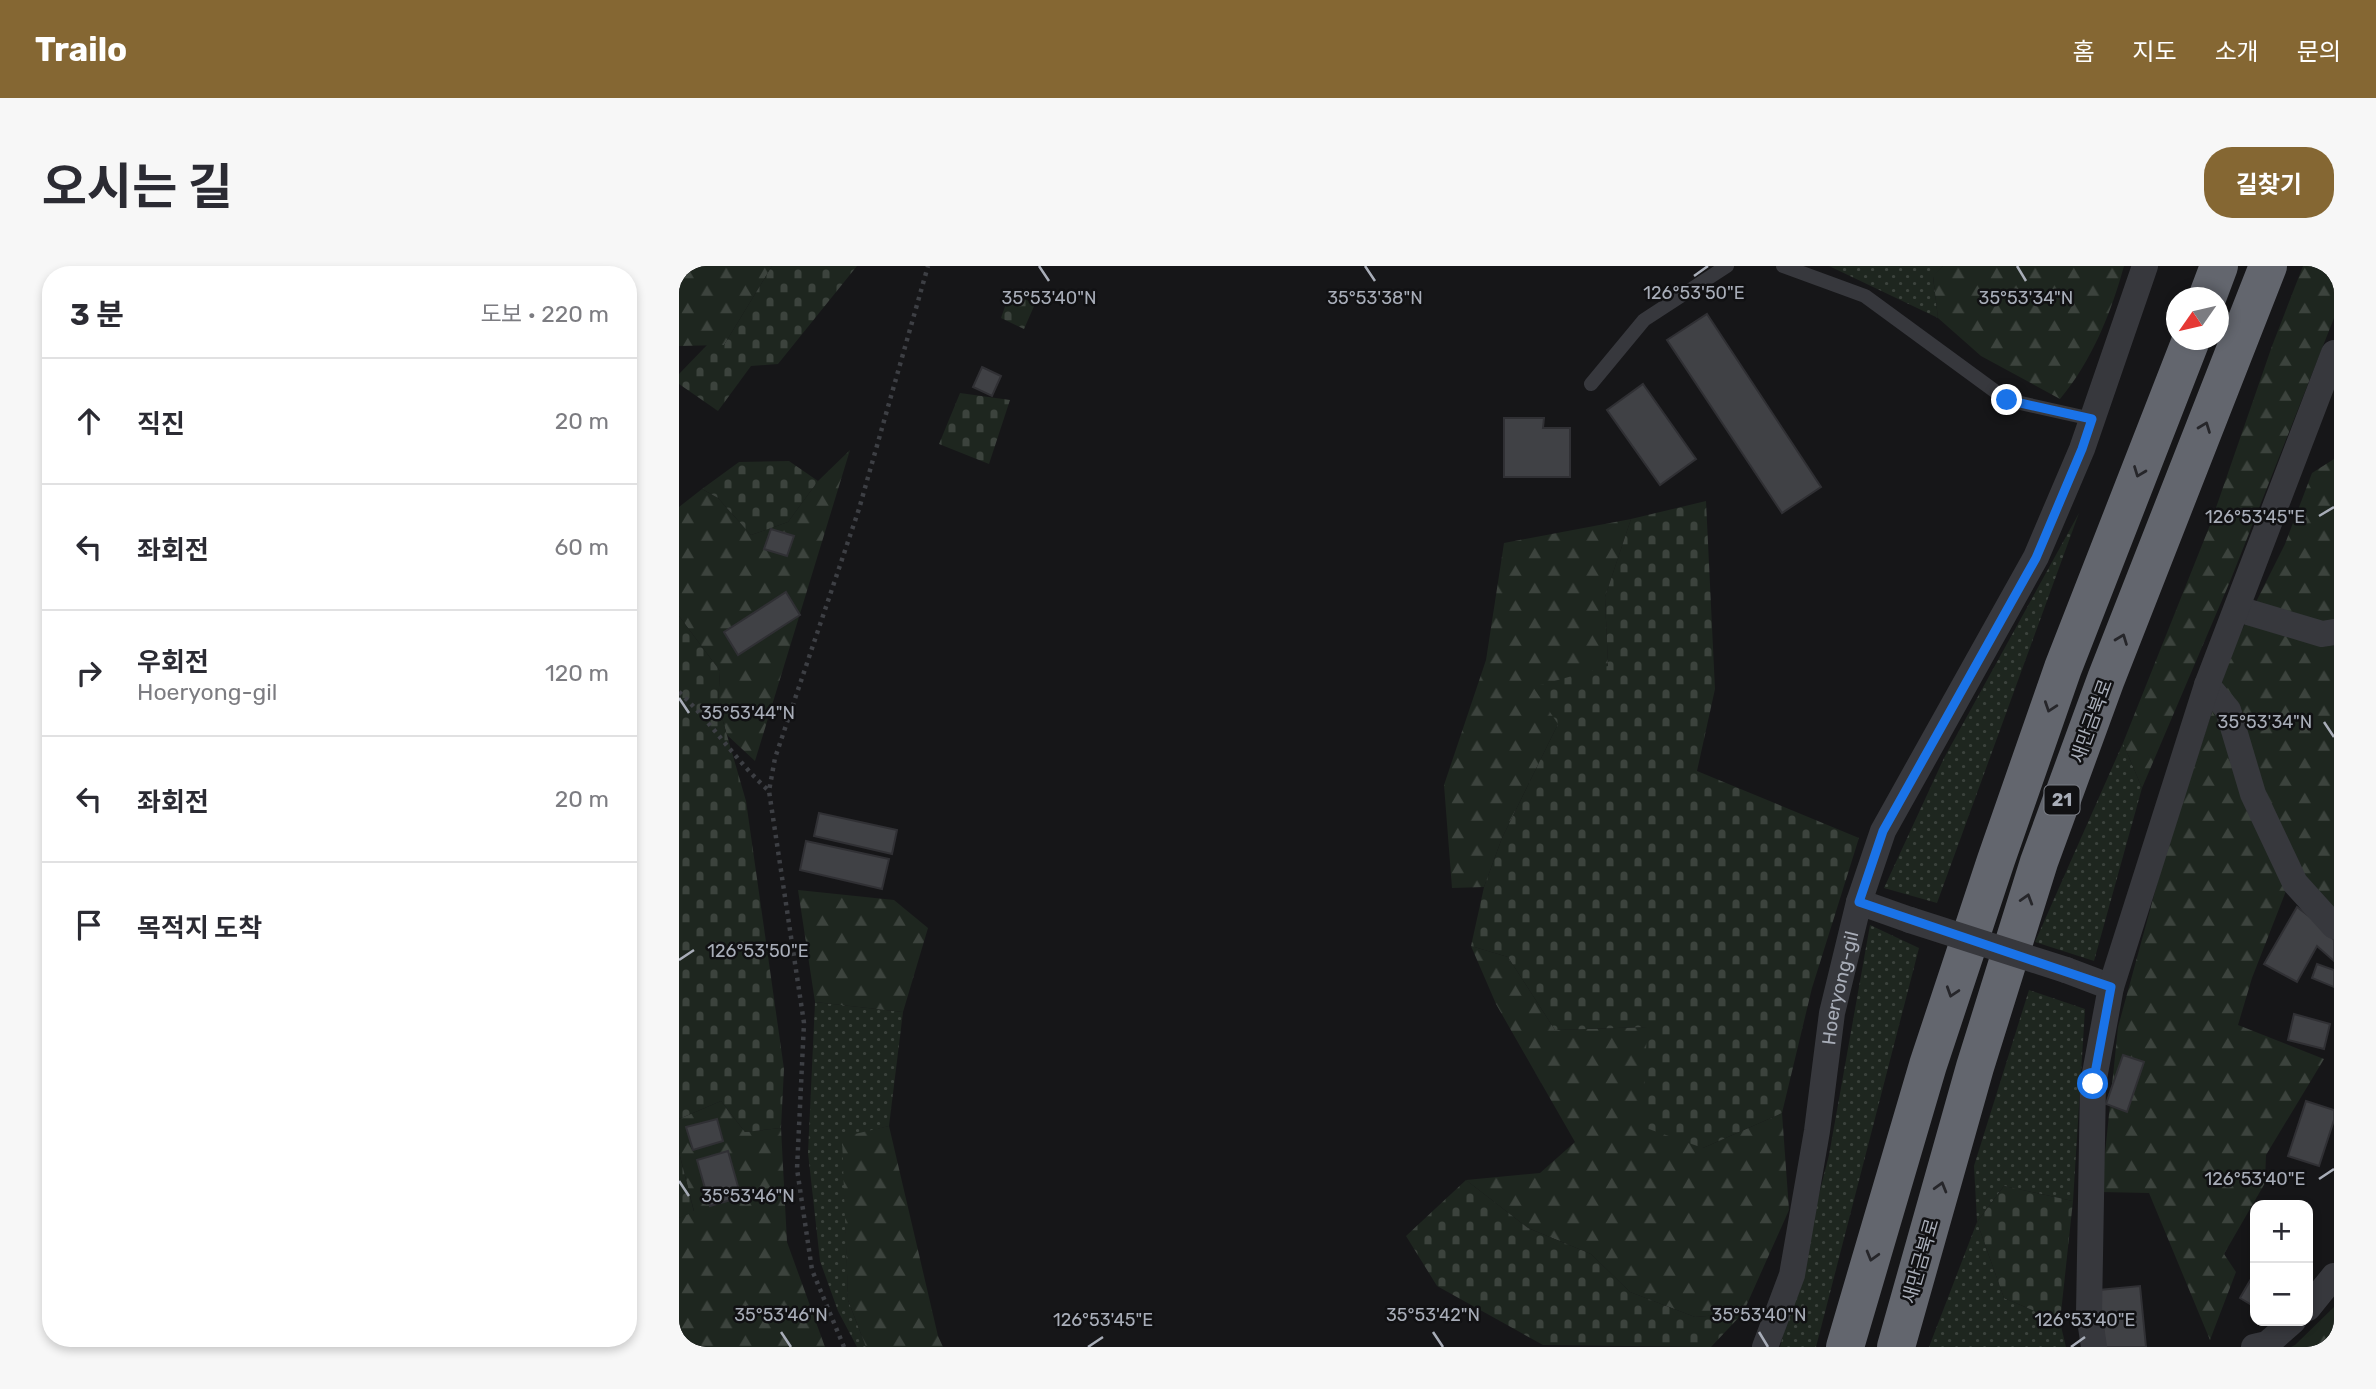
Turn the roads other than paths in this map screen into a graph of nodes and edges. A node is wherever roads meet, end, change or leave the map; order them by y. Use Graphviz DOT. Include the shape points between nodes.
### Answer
graph roads {
  1 [pos="1727,266"];
  2 [pos="1783,266"];
  3 [pos="2145,266"];
  4 [pos="2219,266"];
  5 [pos="2267,266"];
  6 [pos="2211,287"];
  7 [pos="2187,350"];
  8 [pos="2334,353"];
  9 [pos="1591,384"];
  10 [pos="2092,419"];
  11 [pos="2238,609"];
  12 [pos="2334,632"];
  13 [pos="2207,685"];
  14 [pos="1859,902"];
  15 [pos="2334,926"];
  16 [pos="2111,987"];
  17 [pos="2334,1276"];
  18 [pos="2313,1302"];
  19 [pos="2287,1326"];
  20 [pos="1765,1347"];
  21 [pos="1845,1347"];
  22 [pos="1896,1347"];
  23 [pos="2094,1347"];
  24 [pos="2254,1347"];
  1 -- 9 [label="lane" via="1644,320"];
  2 -- 10 [label="lane" via="1865,296 2007,400"];
  3 -- 10 [label="street, Hoeryong-gil"];
  4 -- 6 [label="highway"];
  22 -- 5 [label="highway, 새만금북로 / 21, one-way" via="2039,862"];
  7 -- 21 [label="highway, 21, one-way" via="2063,668 2001,847 1928,1065"];
  8 -- 11 [label="street"];
  10 -- 14 [label="street, Hoeryong-gil" via="2036,558 1883,831"];
  11 -- 12 [label="street" via="2322,634"];
  11 -- 13 [label="street"];
  13 -- 15 [label="street" via="2228,710 2252,794 2295,883"];
  13 -- 16 [label="street"];
  14 -- 16 [label="street, bridge"];
  14 -- 20 [label="street, Hoeryong-gil" via="1832,1013 1792,1275"];
  16 -- 23 [label="street" via="2093,1084 2089,1313"];
  17 -- 18 [label="street"];
  19 -- 24 [label="street" via="2267,1344"];
}
